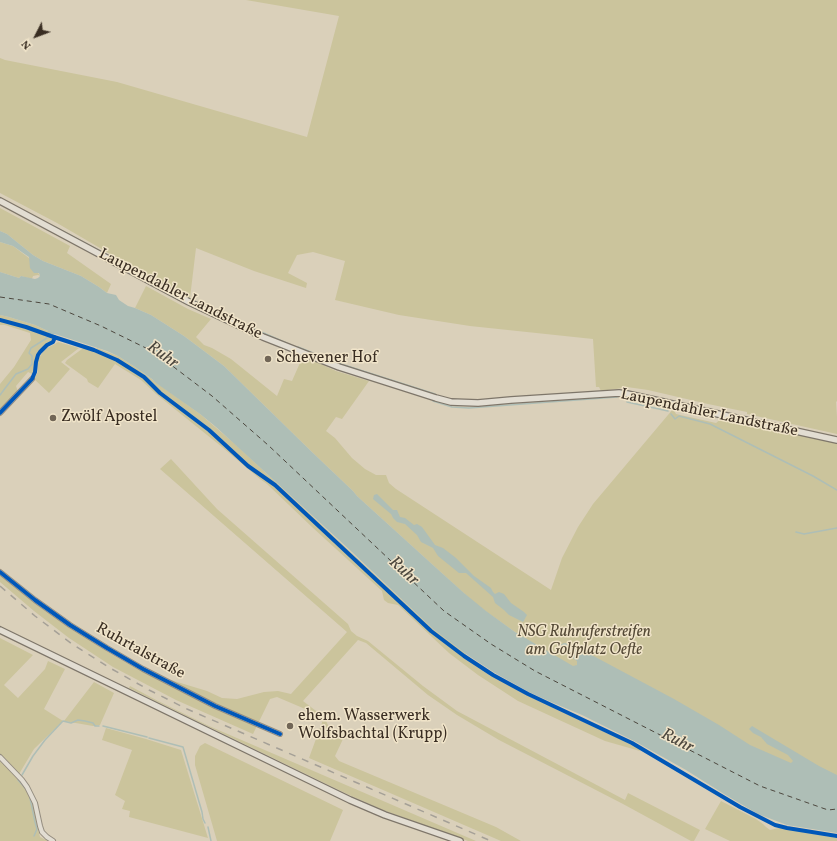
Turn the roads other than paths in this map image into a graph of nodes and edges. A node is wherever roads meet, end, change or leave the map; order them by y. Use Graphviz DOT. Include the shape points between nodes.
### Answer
graph roads {
  1 [pos="0,201"];
  2 [pos="32,379"];
  3 [pos="0,413"];
  4 [pos="837,440"];
  5 [pos="0,572"];
  6 [pos="0,630"];
  7 [pos="280,734"];
  8 [pos="0,757"];
  9 [pos="53,841"];
  10 [pos="460,841"];
  1 -- 4 [label="main road, Laupendahler Landstraße" via="189,302 263,337 339,367 436,398 451,402 478,403 627,394"];
  2 -- 3 [label="street"];
  5 -- 7 [label="street, Ruhrtalstraße" via="70,625 143,669 215,706"];
  6 -- 10 [label="main road" via="350,800"];
  8 -- 9 [label="street" via="27,787 35,803 42,832"];
}
